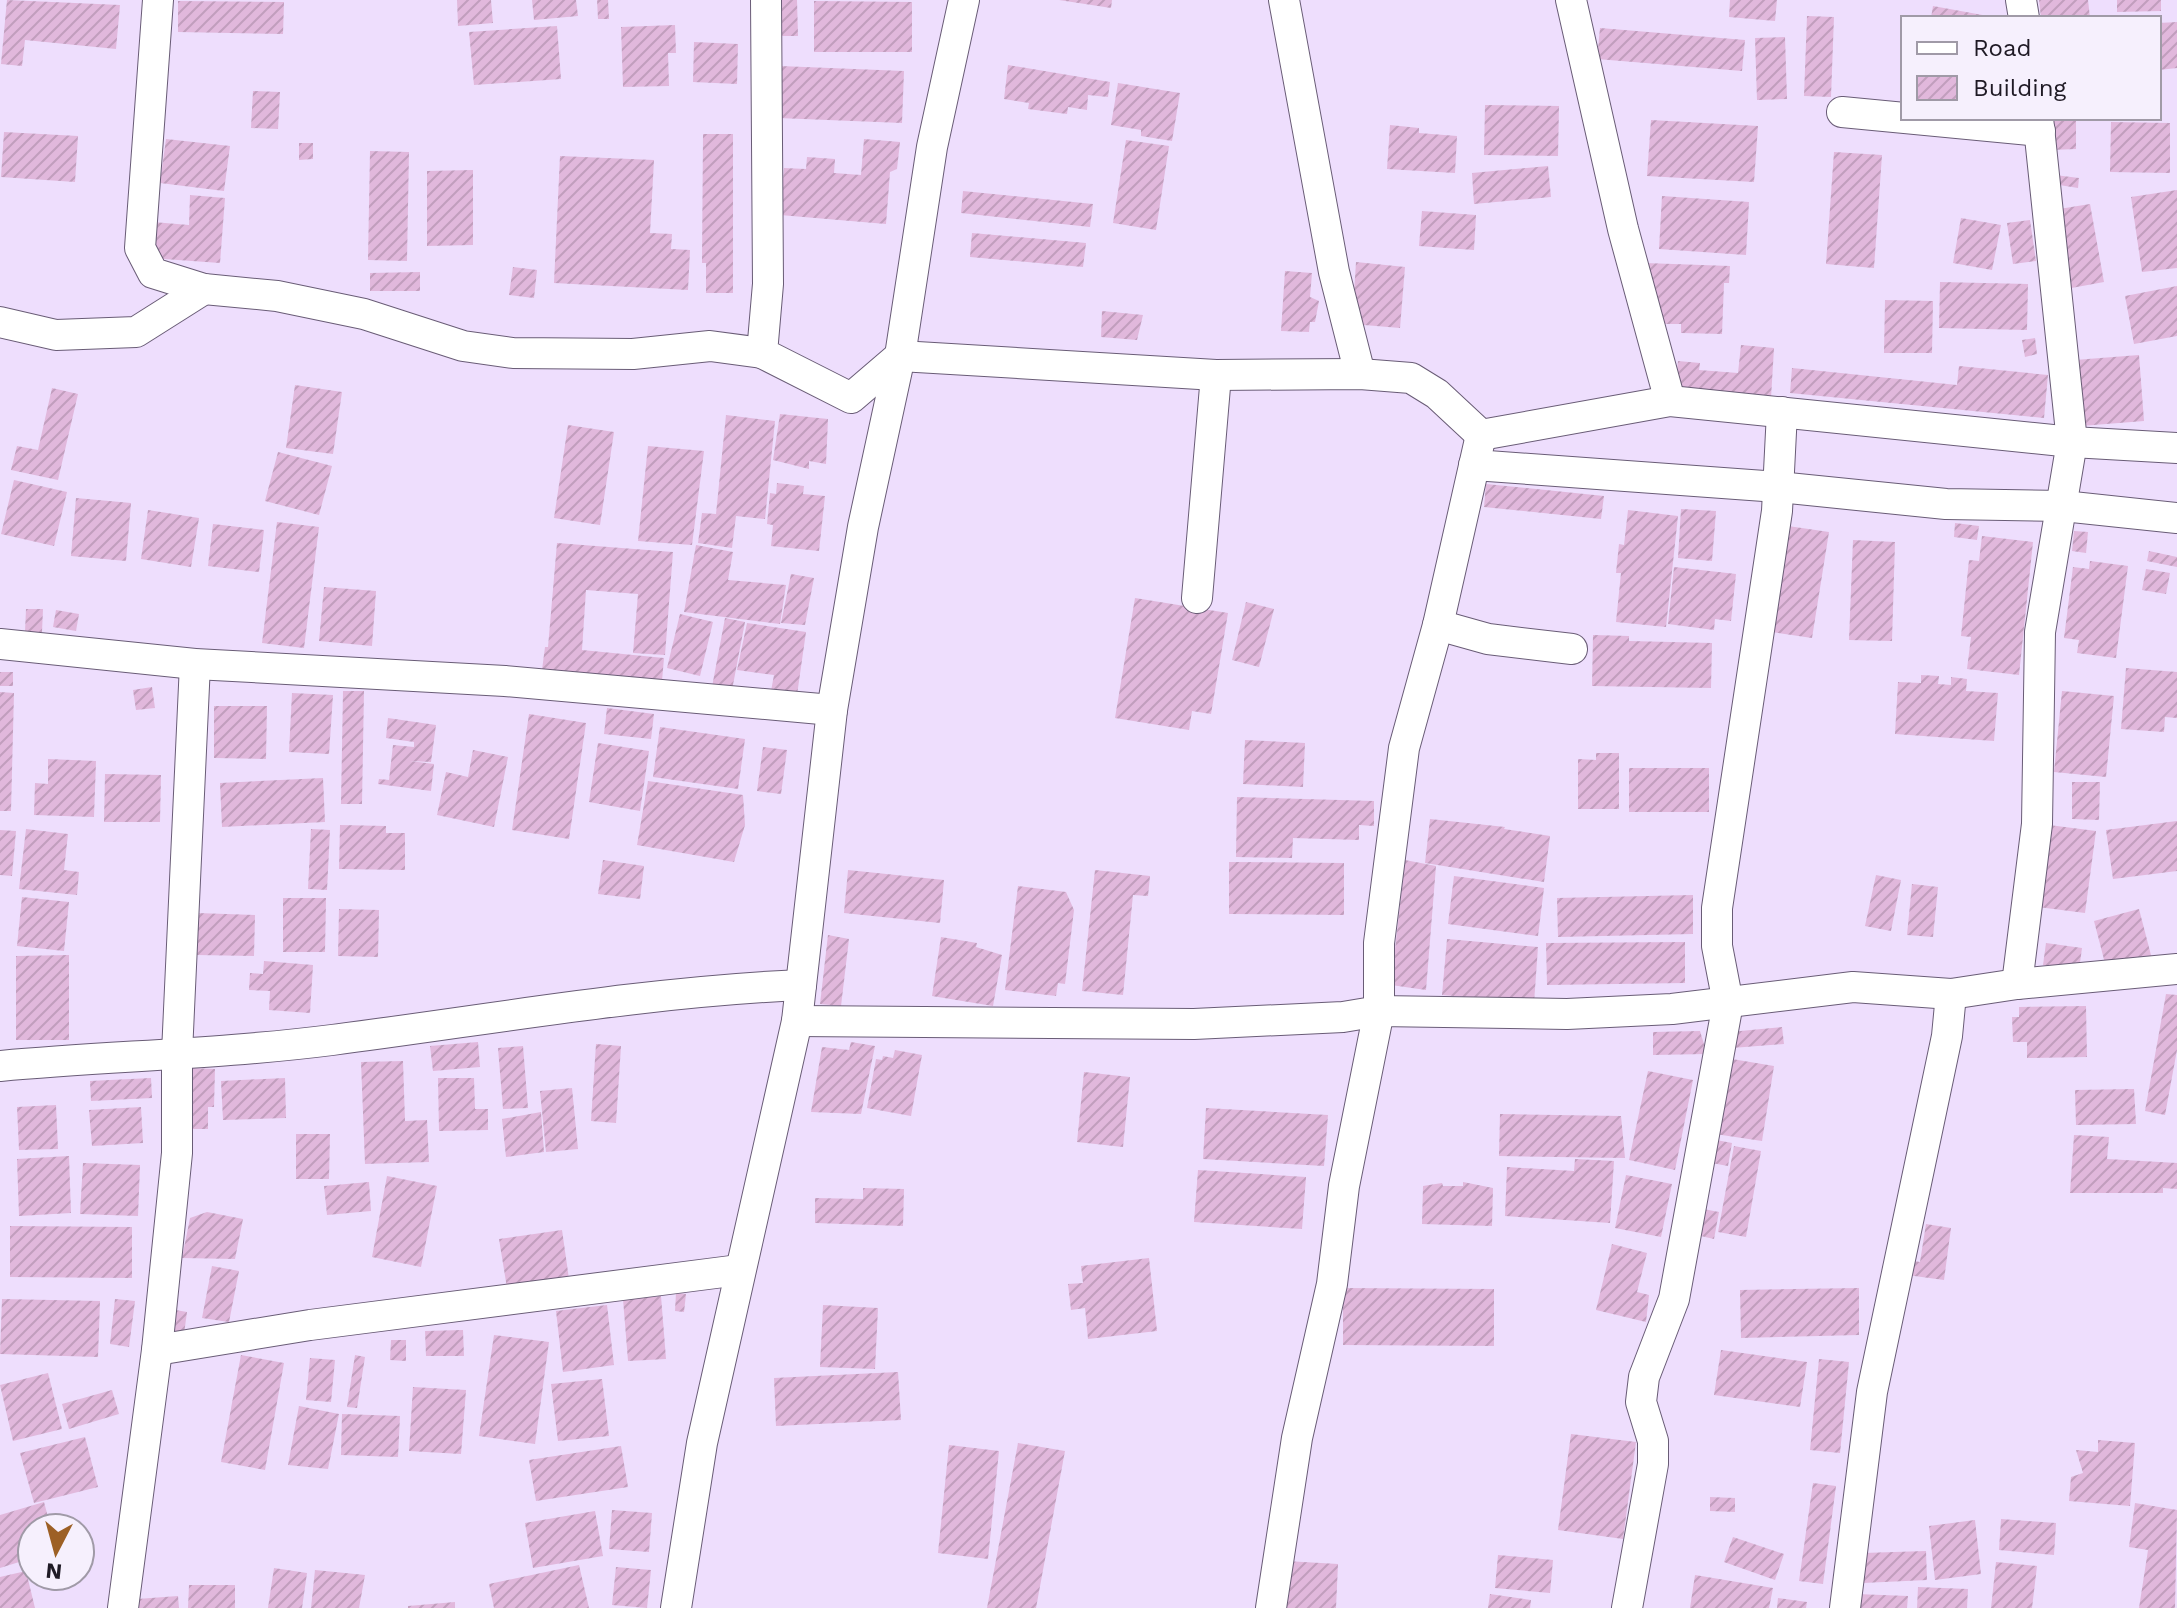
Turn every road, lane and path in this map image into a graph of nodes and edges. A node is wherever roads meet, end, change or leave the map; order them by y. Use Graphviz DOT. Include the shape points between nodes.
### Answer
graph roads {
  1 [pos="158,0"];
  2 [pos="766,0"];
  3 [pos="964,0"];
  4 [pos="1284,0"];
  5 [pos="1571,0"];
  6 [pos="1842,112"];
  7 [pos="1901,116"];
  8 [pos="1973,120"];
  9 [pos="2039,124"];
  10 [pos="204,289"];
  11 [pos="0,322"];
  12 [pos="762,353"];
  13 [pos="900,356"];
  14 [pos="1360,374"];
  15 [pos="1216,375"];
  16 [pos="1670,401"];
  17 [pos="1782,412"];
  18 [pos="1481,435"];
  19 [pos="2072,442"];
  20 [pos="2177,448"];
  21 [pos="1474,465"];
  22 [pos="1778,487"];
  23 [pos="2063,506"];
  24 [pos="2177,518"];
  25 [pos="1197,598"];
  26 [pos="1438,625"];
  27 [pos="0,644"];
  28 [pos="1572,649"];
  29 [pos="195,664"];
  30 [pos="832,710"];
  31 [pos="2177,969"];
  32 [pos="2017,984"];
  33 [pos="801,985"];
  34 [pos="1951,994"];
  35 [pos="1728,1003"];
  36 [pos="1379,1011"];
  37 [pos="797,1021"];
  38 [pos="177,1053"];
  39 [pos="0,1066"];
  40 [pos="739,1270"];
  41 [pos="157,1350"];
  42 [pos="123,1608"];
  43 [pos="676,1608"];
  44 [pos="1271,1608"];
  45 [pos="1627,1608"];
  46 [pos="1845,1608"];
  1 -- 10 [label="street" via="140,248 153,273"];
  2 -- 12 [label="street" via="768,284"];
  3 -- 13 [label="street" via="932,147"];
  4 -- 14 [label="street" via="1334,272"];
  5 -- 16 [label="street" via="1623,229"];
  6 -- 7 [label="street"];
  8 -- 9 [label="street"];
  9 -- 19 [label="street"];
  10 -- 11 [label="street" via="136,332 56,335"];
  10 -- 12 [label="street" via="364,314 463,346 513,353 633,354 710,346"];
  12 -- 13 [label="street" via="851,398"];
  13 -- 15 [label="street"];
  13 -- 30 [label="street" via="863,527"];
  14 -- 15 [label="street"];
  14 -- 18 [label="street" via="1411,378 1437,394"];
  15 -- 25 [label="street"];
  16 -- 17 [label="street"];
  16 -- 18 [label="street"];
  17 -- 19 [label="street"];
  17 -- 22 [label="street"];
  18 -- 21 [label="street"];
  19 -- 20 [label="street"];
  19 -- 23 [label="street"];
  21 -- 22 [label="street"];
  21 -- 26 [label="street"];
  22 -- 23 [label="street" via="1946,504"];
  22 -- 35 [label="street" via="1717,908 1717,946"];
  23 -- 24 [label="street"];
  23 -- 32 [label="street" via="2040,632 2037,824"];
  26 -- 28 [label="street" via="1488,639"];
  26 -- 36 [label="street" via="1404,748 1379,943"];
  27 -- 29 [label="street"];
  29 -- 30 [label="street" via="505,681"];
  29 -- 38 [label="street"];
  30 -- 33 [label="street"];
  31 -- 32 [label="street"];
  32 -- 34 [label="street"];
  33 -- 37 [label="street"];
  33 -- 38 [label="street" via="726,988 332,1040"];
  34 -- 35 [label="street" via="1853,987"];
  34 -- 46 [label="street" via="1947,1036 1872,1392"];
  35 -- 36 [label="street" via="1567,1014"];
  35 -- 45 [label="street" via="1674,1299 1644,1377 1641,1402 1653,1441 1653,1464"];
  36 -- 37 [label="street" via="1194,1024"];
  36 -- 44 [label="street" via="1344,1186 1332,1284 1297,1438"];
  37 -- 40 [label="street"];
  38 -- 39 [label="street"];
  38 -- 41 [label="street" via="177,1153"];
  40 -- 41 [label="street"];
  40 -- 43 [label="street" via="702,1443"];
  41 -- 42 [label="street"];
}
